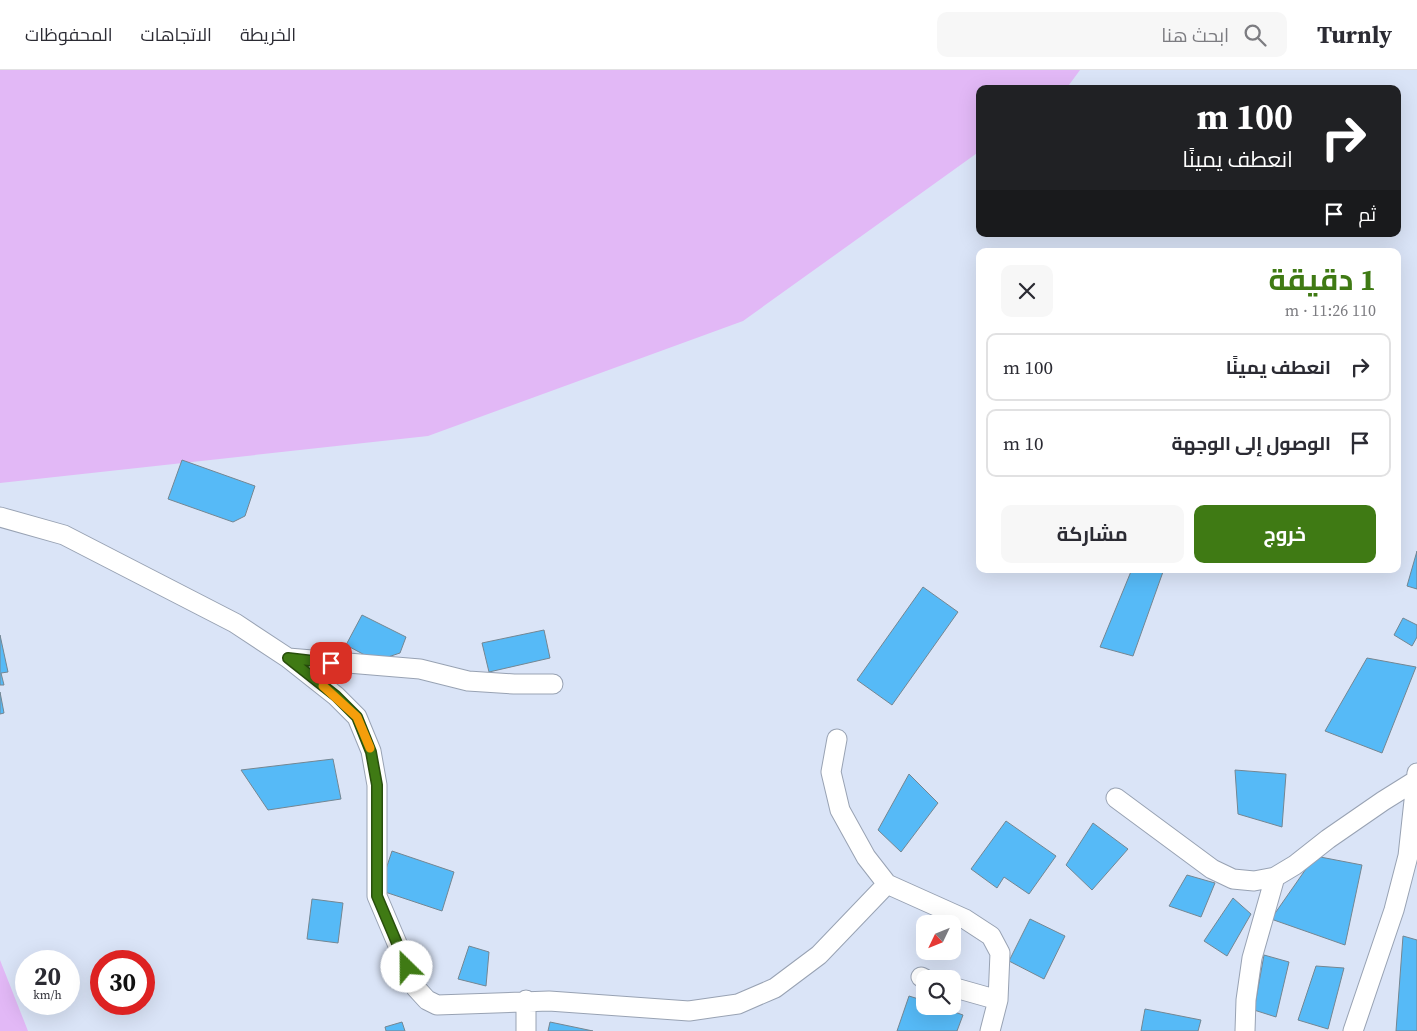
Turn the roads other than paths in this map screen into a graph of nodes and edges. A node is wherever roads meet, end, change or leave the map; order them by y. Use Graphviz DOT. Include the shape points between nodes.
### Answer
graph roads {
  1 [pos="0,517"];
  2 [pos="288,658"];
  3 [pos="553,684"];
  4 [pos="837,739"];
  5 [pos="1416,777"];
  6 [pos="1116,798"];
  7 [pos="1275,877"];
  8 [pos="887,884"];
  9 [pos="961,990"];
  10 [pos="526,1000"];
  11 [pos="998,1000"];
  12 [pos="526,1031"];
  13 [pos="990,1031"];
  14 [pos="1245,1031"];
  15 [pos="1353,1031"];
  1 -- 2 [label="street" via="64,535 236,623"];
  2 -- 3 [label="street" via="420,669 468,681"];
  2 -- 10 [label="street" via="357,717 371,752 377,785 377,896 416,988 437,1005"];
  4 -- 8 [label="street" via="831,772 840,810 866,857"];
  5 -- 7 [label="street"];
  5 -- 15 [label="street" via="1408,856 1394,910"];
  6 -- 7 [label="street" via="1212,869 1233,879 1254,881"];
  7 -- 14 [label="street" via="1252,958"];
  8 -- 10 [label="street" via="819,955 775,988 738,1004 689,1011"];
  8 -- 11 [label="street" via="965,919 991,936 1000,952"];
  9 -- 11 [label="street"];
  10 -- 12 [label="street"];
  11 -- 13 [label="street"];
}
